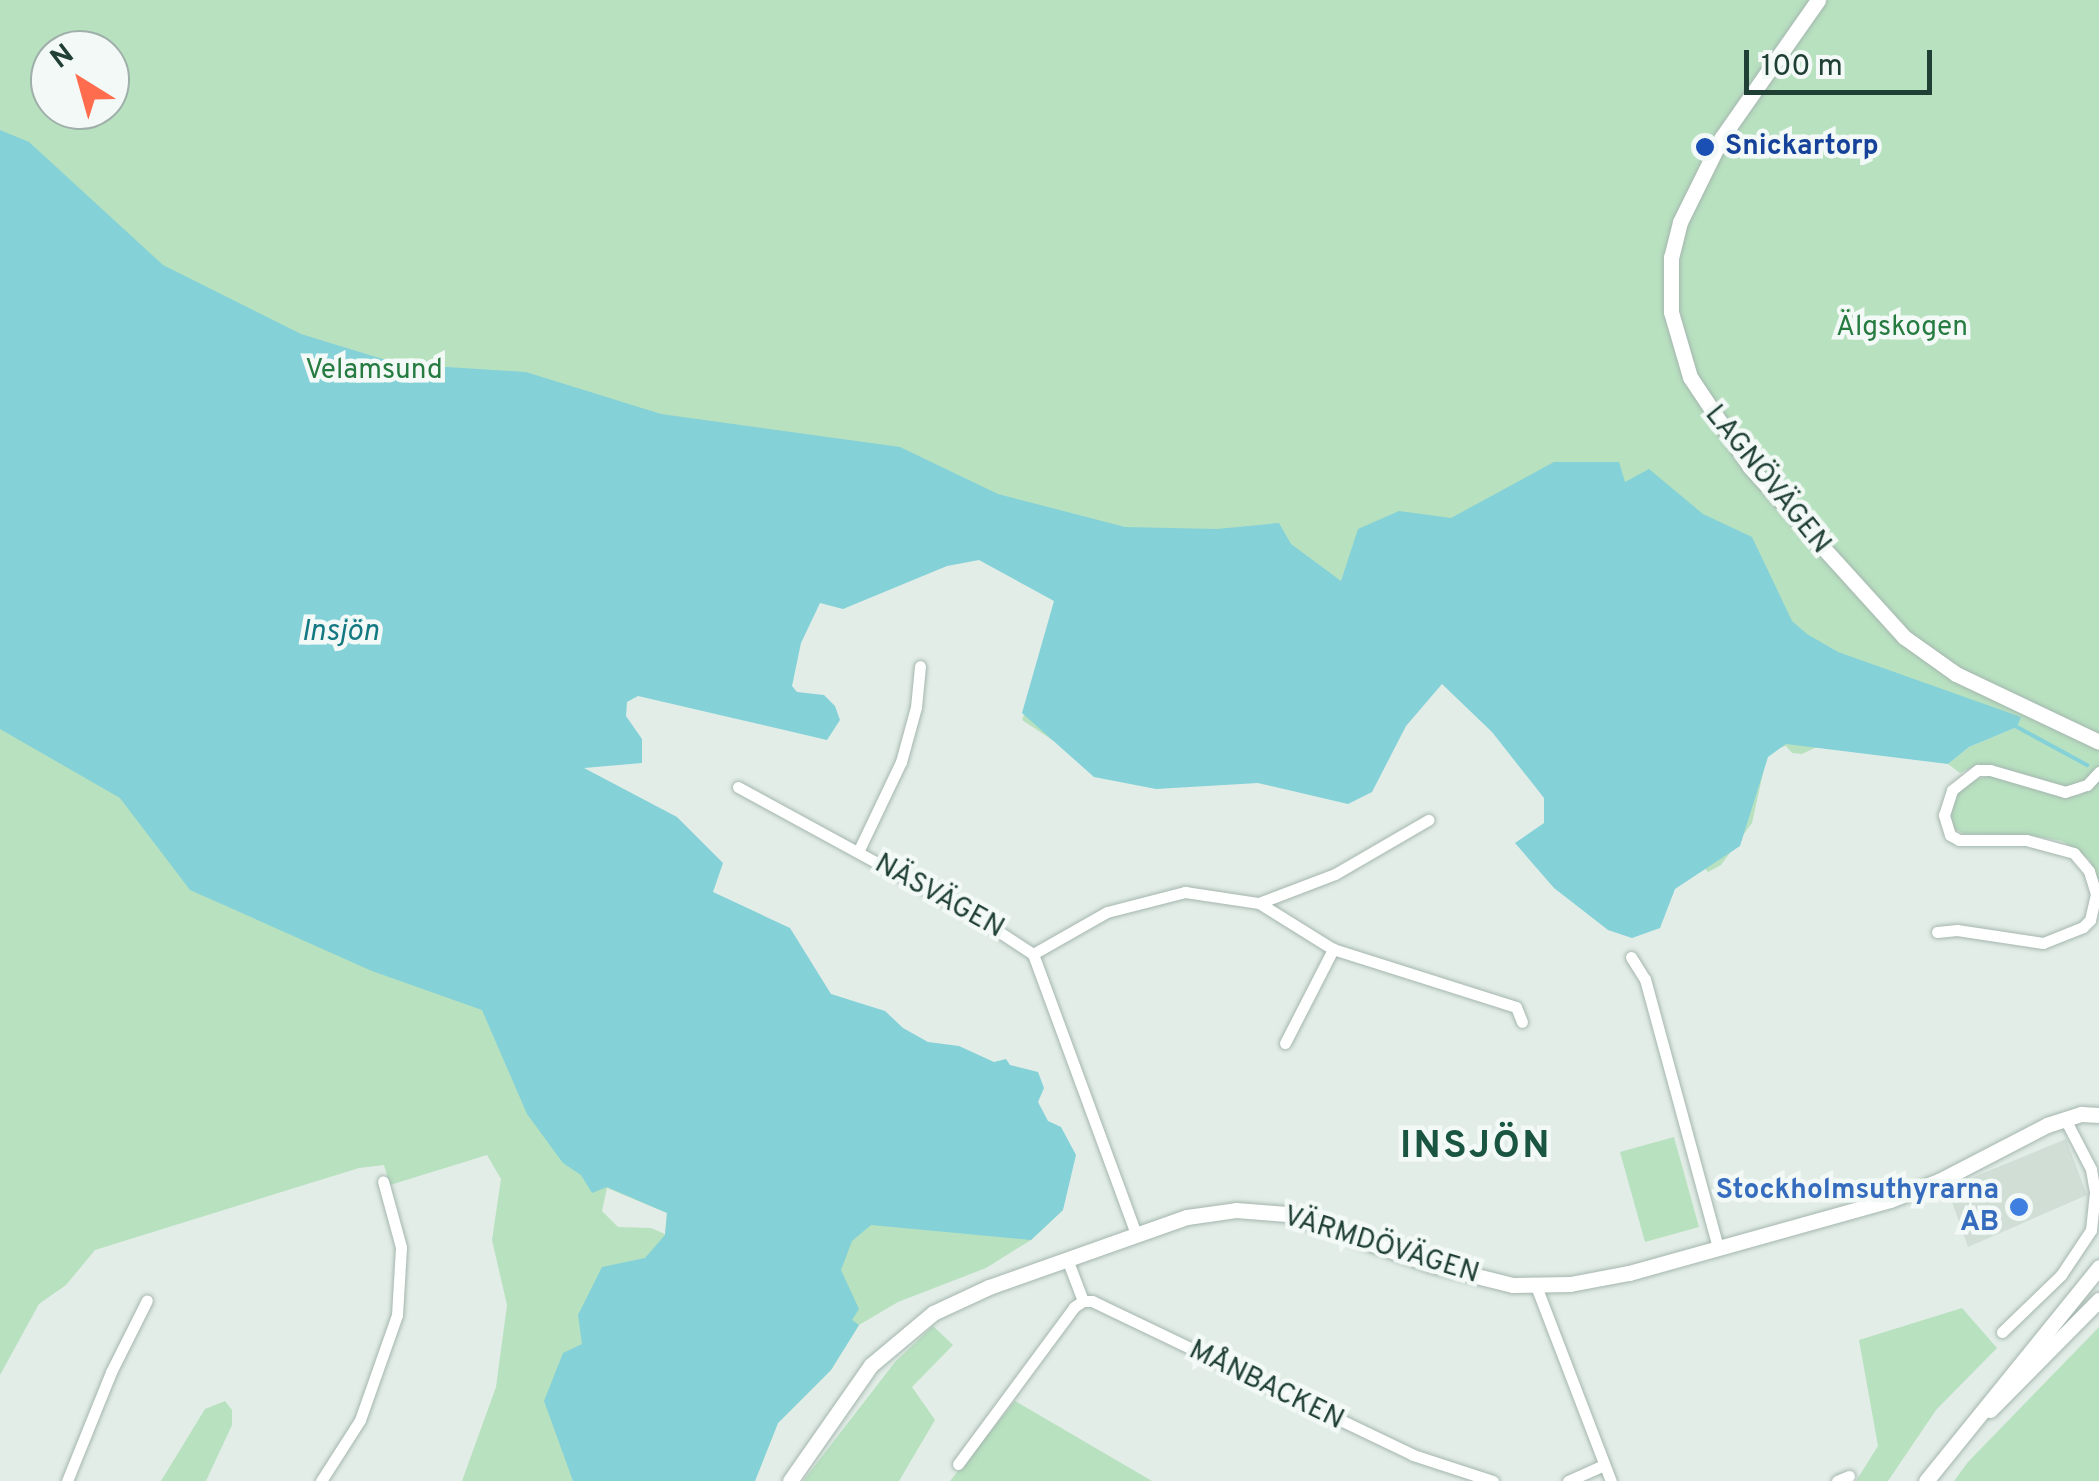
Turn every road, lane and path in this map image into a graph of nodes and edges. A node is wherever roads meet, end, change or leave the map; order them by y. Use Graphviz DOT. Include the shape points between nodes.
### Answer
graph roads {
  1 [pos="1818,0"];
  2 [pos="920,666"];
  3 [pos="2099,742"];
  4 [pos="2096,776"];
  5 [pos="738,787"];
  6 [pos="1428,820"];
  7 [pos="858,852"];
  8 [pos="1259,903"];
  9 [pos="1937,932"];
  10 [pos="1333,948"];
  11 [pos="1033,954"];
  12 [pos="1630,957"];
  13 [pos="1522,1022"];
  14 [pos="1285,1043"];
  15 [pos="2099,1115"];
  16 [pos="2065,1119"];
  17 [pos="383,1182"];
  18 [pos="1136,1234"];
  19 [pos="1718,1248"];
  20 [pos="1067,1260"];
  21 [pos="2099,1267"];
  22 [pos="1536,1286"];
  23 [pos="148,1300"];
  24 [pos="2099,1300"];
  25 [pos="1083,1301"];
  26 [pos="2002,1332"];
  27 [pos="1976,1422"];
  28 [pos="958,1464"];
  29 [pos="1604,1465"];
  30 [pos="67,1481"];
  31 [pos="322,1481"];
  32 [pos="790,1481"];
  33 [pos="1493,1481"];
  34 [pos="1568,1481"];
  35 [pos="1612,1481"];
  36 [pos="1926,1481"];
  1 -- 3 [label="main road, LAGNÖVÄGEN" via="1722,138 1680,222 1671,312 1690,377 1750,467 1904,637 1956,674"];
  2 -- 7 [label="street" via="900,762"];
  4 -- 9 [label="street" via="2065,792 1978,770 1952,790 1944,815 1950,835 1960,840 2026,840 2074,853 2096,894 2083,927 2043,943"];
  5 -- 7 [label="street, NÄSVÄGEN"];
  6 -- 8 [label="street" via="1335,874"];
  7 -- 11 [label="street, NÄSVÄGEN"];
  8 -- 10 [label="street"];
  8 -- 11 [label="street" via="1185,892 1130,903"];
  10 -- 13 [label="street" via="1516,1007"];
  10 -- 14 [label="street"];
  11 -- 18 [label="street, NÄSVÄGEN"];
  12 -- 19 [label="street" via="1644,979"];
  15 -- 16 [label="main road, VÄRMDÖVÄGEN"];
  16 -- 19 [label="main road, VÄRMDÖVÄGEN" via="1902,1195"];
  16 -- 26 [label="street" via="2090,1168 2091,1230 2061,1275"];
  17 -- 31 [label="street" via="401,1247 397,1315 360,1420"];
  18 -- 20 [label="main road, VÄRMDÖVÄGEN"];
  18 -- 22 [label="main road, VÄRMDÖVÄGEN" via="1204,1213 1287,1214 1432,1265"];
  19 -- 22 [label="main road, VÄRMDÖVÄGEN" via="1596,1281"];
  20 -- 25 [label="street"];
  20 -- 32 [label="main road, VÄRMDÖVÄGEN" via="988,1287 910,1329 871,1365"];
  21 -- 27 [label="main road"];
  22 -- 29 [label="street"];
  23 -- 30 [label="street"];
  24 -- 27 [label="main road"];
  25 -- 28 [label="street"];
  25 -- 33 [label="street, MÅNBACKEN" via="1413,1455"];
  27 -- 36 [label="main road"];
  29 -- 34 [label="street"];
  29 -- 35 [label="street"];
}
